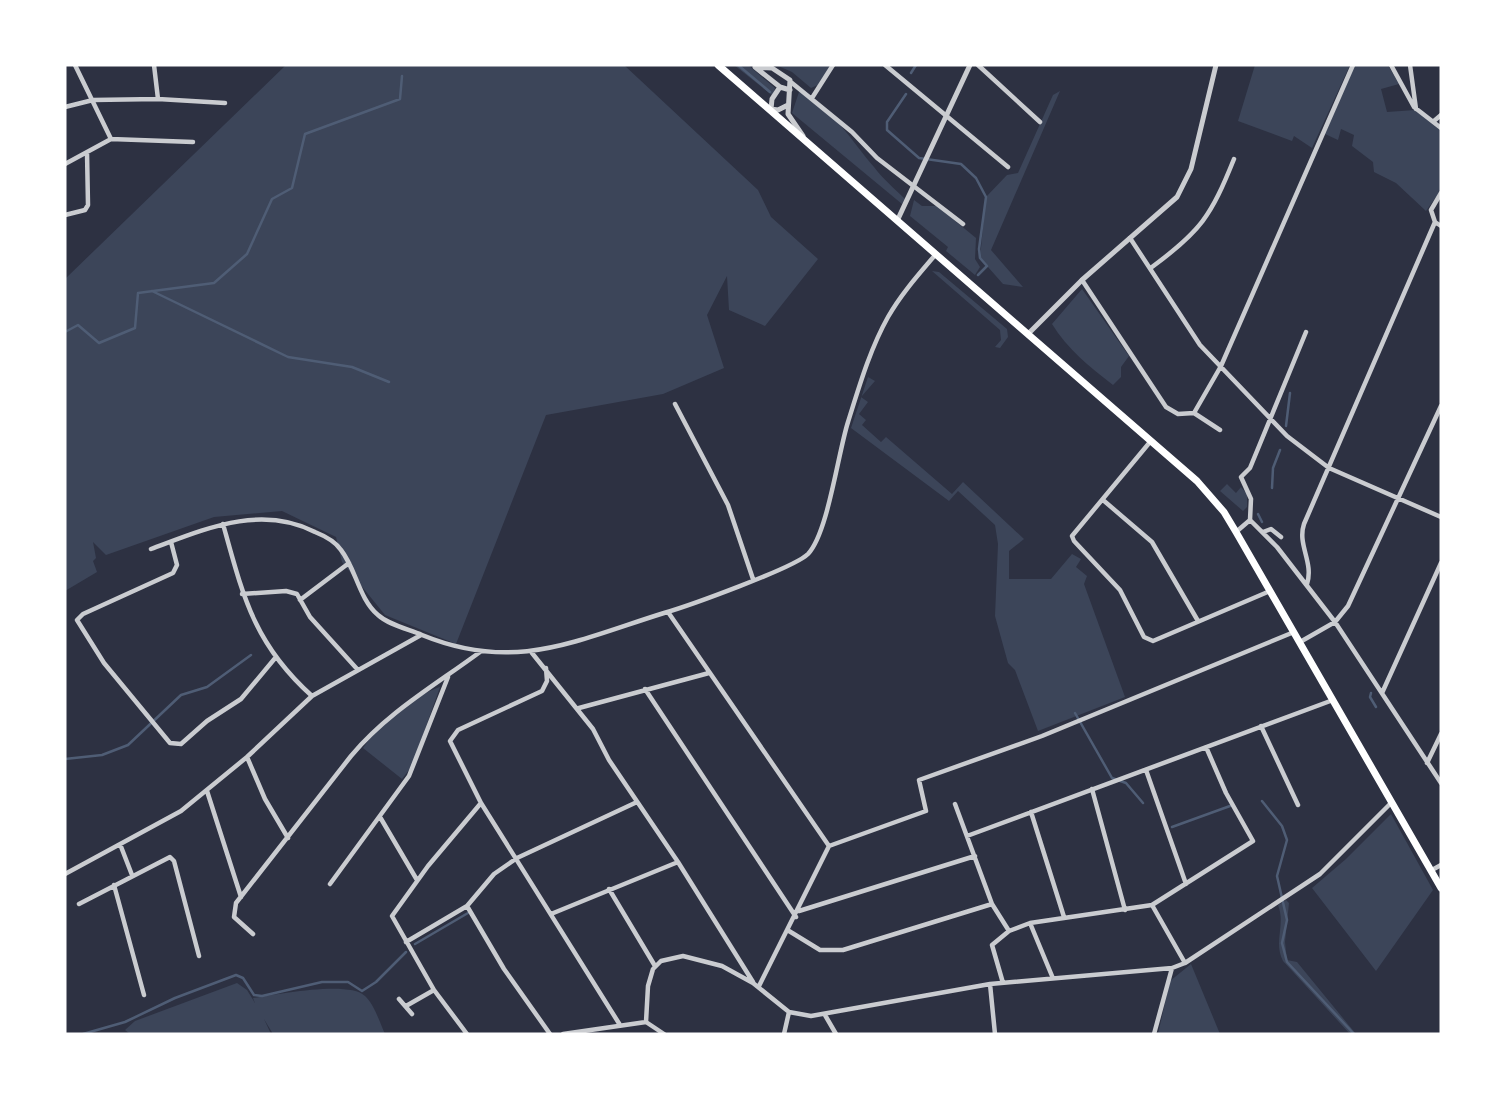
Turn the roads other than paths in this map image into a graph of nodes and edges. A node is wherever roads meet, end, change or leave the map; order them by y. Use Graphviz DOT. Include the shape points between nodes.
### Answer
graph roads {
  1 [pos="75,65"];
  2 [pos="154,65"];
  3 [pos="718,65"];
  4 [pos="833,65"];
  5 [pos="886,65"];
  6 [pos="970,65"];
  7 [pos="978,65"];
  8 [pos="1216,65"];
  9 [pos="1353,65"];
  10 [pos="1391,65"];
  11 [pos="1410,65"];
  12 [pos="754,66"];
  13 [pos="792,83"];
  14 [pos="780,87"];
  15 [pos="790,90"];
  16 [pos="801,90"];
  17 [pos="812,98"];
  18 [pos="158,99"];
  19 [pos="772,99"];
  20 [pos="93,100"];
  21 [pos="763,102"];
  22 [pos="225,103"];
  23 [pos="788,105"];
  24 [pos="65,107"];
  25 [pos="1416,108"];
  26 [pos="771,109"];
  27 [pos="945,115"];
  28 [pos="1441,115"];
  29 [pos="1434,121"];
  30 [pos="1040,122"];
  31 [pos="1441,128"];
  32 [pos="803,137"];
  33 [pos="111,139"];
  34 [pos="193,142"];
  35 [pos="87,152"];
  36 [pos="1234,159"];
  37 [pos="65,164"];
  38 [pos="1008,167"];
  39 [pos="914,185"];
  40 [pos="1441,193"];
  41 [pos="65,215"];
  42 [pos="898,219"];
  43 [pos="963,223"];
  44 [pos="1440,225"];
  45 [pos="1130,237"];
  46 [pos="937,253"];
  47 [pos="1152,268"];
  48 [pos="1082,280"];
  49 [pos="1306,332"];
  50 [pos="1028,333"];
  51 [pos="1221,366"];
  52 [pos="675,404"];
  53 [pos="1441,405"];
  54 [pos="1194,413"];
  55 [pos="1270,418"];
  56 [pos="1220,430"];
  57 [pos="1151,441"];
  58 [pos="1329,468"];
  59 [pos="1396,497"];
  60 [pos="1103,500"];
  61 [pos="1441,517"];
  62 [pos="1250,520"];
  63 [pos="223,524"];
  64 [pos="1263,532"];
  65 [pos="1236,533"];
  66 [pos="1281,537"];
  67 [pos="171,542"];
  68 [pos="151,549"];
  69 [pos="1441,563"];
  70 [pos="349,564"];
  71 [pos="753,579"];
  72 [pos="1307,584"];
  73 [pos="1270,591"];
  74 [pos="242,594"];
  75 [pos="300,600"];
  76 [pos="668,612"];
  77 [pos="1198,621"];
  78 [pos="1335,622"];
  79 [pos="1294,632"];
  80 [pos="422,635"];
  81 [pos="1300,642"];
  82 [pos="481,652"];
  83 [pos="532,653"];
  84 [pos="276,657"];
  85 [pos="546,668"];
  86 [pos="358,670"];
  87 [pos="709,673"];
  88 [pos="448,676"];
  89 [pos="645,689"];
  90 [pos="1382,693"];
  91 [pos="312,696"];
  92 [pos="1333,700"];
  93 [pos="579,708"];
  94 [pos="1261,726"];
  95 [pos="1441,734"];
  96 [pos="1206,747"];
  97 [pos="247,757"];
  98 [pos="1427,763"];
  99 [pos="1146,770"];
  100 [pos="1441,783"];
  101 [pos="1092,789"];
  102 [pos="207,792"];
  103 [pos="637,802"];
  104 [pos="1392,802"];
  105 [pos="481,803"];
  106 [pos="955,804"];
  107 [pos="1298,805"];
  108 [pos="1031,812"];
  109 [pos="379,816"];
  110 [pos="967,836"];
  111 [pos="288,838"];
  112 [pos="120,844"];
  113 [pos="829,846"];
  114 [pos="975,856"];
  115 [pos="517,858"];
  116 [pos="678,862"];
  117 [pos="1441,865"];
  118 [pos="1432,870"];
  119 [pos="65,874"];
  120 [pos="132,876"];
  121 [pos="416,880"];
  122 [pos="330,884"];
  123 [pos="1186,884"];
  124 [pos="114,885"];
  125 [pos="1441,888"];
  126 [pos="608,889"];
  127 [pos="241,897"];
  128 [pos="79,904"];
  129 [pos="992,904"];
  130 [pos="1153,905"];
  131 [pos="467,906"];
  132 [pos="1125,910"];
  133 [pos="799,911"];
  134 [pos="551,914"];
  135 [pos="1063,917"];
  136 [pos="796,918"];
  137 [pos="1031,923"];
  138 [pos="789,931"];
  139 [pos="1009,931"];
  140 [pos="253,934"];
  141 [pos="407,942"];
  142 [pos="199,956"];
  143 [pos="1185,963"];
  144 [pos="656,967"];
  145 [pos="1172,968"];
  146 [pos="1052,976"];
  147 [pos="753,982"];
  148 [pos="1003,983"];
  149 [pos="990,984"];
  150 [pos="759,987"];
  151 [pos="434,990"];
  152 [pos="144,995"];
  153 [pos="399,999"];
  154 [pos="406,1006"];
  155 [pos="789,1012"];
  156 [pos="412,1014"];
  157 [pos="825,1015"];
  158 [pos="646,1023"];
  159 [pos="620,1026"];
  160 [pos="467,1034"];
  161 [pos="550,1034"];
  162 [pos="563,1034"];
  163 [pos="664,1034"];
  164 [pos="784,1034"];
  165 [pos="836,1034"];
  166 [pos="995,1034"];
  167 [pos="1154,1034"];
  1 -- 20 [label="street"];
  2 -- 18 [label="street"];
  3 -- 21 [label="main road"];
  4 -- 17 [label="street"];
  5 -- 27 [label="street"];
  6 -- 27 [label="street"];
  7 -- 30 [label="street"];
  8 -- 45 [label="street" via="1185,183 1161,213"];
  9 -- 51 [label="street"];
  10 -- 25 [label="street"];
  11 -- 25 [label="street"];
  12 -- 13 [label="street" via="779,70"];
  12 -- 14 [label="street"];
  13 -- 15 [label="street"];
  13 -- 16 [label="street"];
  14 -- 15 [label="street"];
  14 -- 19 [label="street"];
  15 -- 16 [label="street"];
  15 -- 23 [label="street"];
  16 -- 17 [label="street"];
  17 -- 39 [label="street"];
  18 -- 20 [label="street"];
  18 -- 22 [label="street"];
  19 -- 21 [label="street"];
  19 -- 26 [label="street"];
  20 -- 24 [label="street"];
  20 -- 33 [label="street"];
  21 -- 26 [label="main road"];
  23 -- 26 [label="street"];
  23 -- 32 [label="street" via="790,118"];
  25 -- 29 [label="street"];
  26 -- 32 [label="main road"];
  27 -- 38 [label="street"];
  27 -- 39 [label="street"];
  28 -- 29 [label="street"];
  29 -- 31 [label="street"];
  32 -- 42 [label="main road"];
  33 -- 34 [label="street"];
  33 -- 35 [label="street"];
  35 -- 37 [label="street"];
  35 -- 41 [label="street" via="88,205"];
  36 -- 47 [label="street" via="1207,218"];
  39 -- 42 [label="street"];
  39 -- 43 [label="street"];
  40 -- 44 [label="street" via="1431,210"];
  42 -- 46 [label="main road"];
  44 -- 58 [label="street"];
  45 -- 47 [label="street"];
  45 -- 48 [label="street"];
  46 -- 50 [label="main road"];
  46 -- 71 [label="street" via="898,300 878,338 811,549 800,559"];
  47 -- 51 [label="street" via="1186,327"];
  48 -- 50 [label="street"];
  48 -- 54 [label="street" via="1166,407 1178,414"];
  49 -- 55 [label="street"];
  50 -- 57 [label="main road"];
  51 -- 54 [label="street"];
  51 -- 55 [label="street"];
  52 -- 71 [label="street" via="728,505"];
  53 -- 59 [label="street"];
  54 -- 56 [label="street"];
  55 -- 58 [label="street"];
  55 -- 62 [label="street" via="1250,468 1240,480 1250,496"];
  57 -- 60 [label="street"];
  57 -- 65 [label="main road" via="1212,497"];
  58 -- 59 [label="street"];
  58 -- 72 [label="street" via="1301,533 1310,566"];
  59 -- 61 [label="street"];
  59 -- 78 [label="street" via="1357,589"];
  60 -- 77 [label="street" via="1152,542"];
  60 -- 77 [label="street" via="1073,532 1074,541 1120,590 1139,629 1149,641"];
  62 -- 64 [label="street"];
  62 -- 65 [label="street"];
  63 -- 67 [label="street"];
  63 -- 70 [label="street" via="256,519 292,522 333,542"];
  63 -- 74 [label="street"];
  64 -- 66 [label="street" via="1271,529"];
  64 -- 72 [label="street"];
  65 -- 73 [label="main road"];
  67 -- 68 [label="street"];
  67 -- 84 [label="street" via="177,565 173,573 77,620 170,743 178,746 241,699"];
  69 -- 90 [label="street"];
  70 -- 75 [label="street"];
  70 -- 80 [label="street" via="378,615"];
  71 -- 76 [label="street"];
  72 -- 78 [label="street"];
  73 -- 77 [label="street"];
  73 -- 79 [label="main road"];
  74 -- 75 [label="street" via="286,591"];
  74 -- 84 [label="street" via="258,632"];
  75 -- 86 [label="street"];
  76 -- 83 [label="street"];
  76 -- 87 [label="street"];
  78 -- 81 [label="street"];
  78 -- 90 [label="street"];
  79 -- 81 [label="main road"];
  79 -- 113 [label="street" via="1074,723 919,780 926,811"];
  80 -- 82 [label="street"];
  80 -- 86 [label="street"];
  81 -- 92 [label="main road"];
  82 -- 83 [label="street"];
  82 -- 88 [label="street"];
  83 -- 85 [label="street"];
  84 -- 91 [label="street"];
  85 -- 93 [label="street"];
  85 -- 105 [label="street" via="547,681 541,691 453,733 452,748"];
  86 -- 91 [label="street"];
  87 -- 89 [label="street"];
  87 -- 113 [label="street"];
  88 -- 109 [label="street" via="409,776"];
  88 -- 111 [label="street" via="403,704 369,734"];
  89 -- 93 [label="street"];
  89 -- 136 [label="street"];
  90 -- 98 [label="street"];
  91 -- 97 [label="street"];
  92 -- 94 [label="street"];
  92 -- 104 [label="main road"];
  93 -- 103 [label="street"];
  94 -- 96 [label="street"];
  94 -- 107 [label="street"];
  95 -- 98 [label="street"];
  96 -- 99 [label="street"];
  96 -- 123 [label="street" via="1253,841"];
  97 -- 102 [label="street"];
  97 -- 111 [label="street"];
  98 -- 100 [label="street"];
  99 -- 101 [label="street"];
  99 -- 123 [label="street"];
  101 -- 108 [label="street"];
  101 -- 132 [label="street"];
  102 -- 112 [label="street"];
  102 -- 127 [label="street"];
  103 -- 115 [label="street"];
  103 -- 116 [label="street"];
  104 -- 118 [label="main road"];
  104 -- 143 [label="street" via="1320,874"];
  105 -- 115 [label="street"];
  105 -- 121 [label="street"];
  106 -- 110 [label="street"];
  108 -- 110 [label="street"];
  108 -- 135 [label="street"];
  109 -- 121 [label="street"];
  109 -- 122 [label="street"];
  110 -- 114 [label="street"];
  111 -- 127 [label="street"];
  112 -- 119 [label="street"];
  112 -- 120 [label="street"];
  113 -- 133 [label="street"];
  114 -- 129 [label="street"];
  114 -- 133 [label="street"];
  115 -- 131 [label="street" via="494,874"];
  115 -- 134 [label="street"];
  116 -- 126 [label="street"];
  116 -- 147 [label="street"];
  117 -- 118 [label="street"];
  118 -- 125 [label="main road"];
  120 -- 124 [label="street"];
  120 -- 142 [label="street" via="163,858 174,861"];
  121 -- 141 [label="street" via="393,912 394,923"];
  123 -- 130 [label="street"];
  124 -- 128 [label="street"];
  124 -- 152 [label="street"];
  126 -- 134 [label="street"];
  126 -- 144 [label="street"];
  127 -- 140 [label="street" via="233,914"];
  129 -- 138 [label="street" via="844,950 820,950"];
  129 -- 139 [label="street"];
  130 -- 132 [label="street"];
  130 -- 143 [label="street"];
  131 -- 141 [label="street"];
  131 -- 161 [label="street"];
  132 -- 135 [label="street"];
  133 -- 136 [label="street"];
  134 -- 159 [label="street"];
  135 -- 137 [label="street"];
  136 -- 138 [label="street"];
  137 -- 139 [label="street"];
  137 -- 146 [label="street"];
  138 -- 150 [label="street"];
  139 -- 148 [label="street" via="992,946"];
  141 -- 151 [label="street"];
  143 -- 145 [label="street"];
  144 -- 147 [label="street" via="672,958 693,957"];
  144 -- 158 [label="street" via="648,986"];
  145 -- 146 [label="street"];
  145 -- 167 [label="street"];
  146 -- 148 [label="street"];
  147 -- 150 [label="street"];
  148 -- 149 [label="street"];
  149 -- 157 [label="street"];
  149 -- 166 [label="street"];
  150 -- 155 [label="street"];
  151 -- 154 [label="street"];
  151 -- 160 [label="street"];
  153 -- 154 [label="street"];
  154 -- 156 [label="street"];
  155 -- 157 [label="street"];
  155 -- 164 [label="street"];
  157 -- 165 [label="street"];
  158 -- 159 [label="street"];
  158 -- 163 [label="street"];
  159 -- 162 [label="street"];
}
